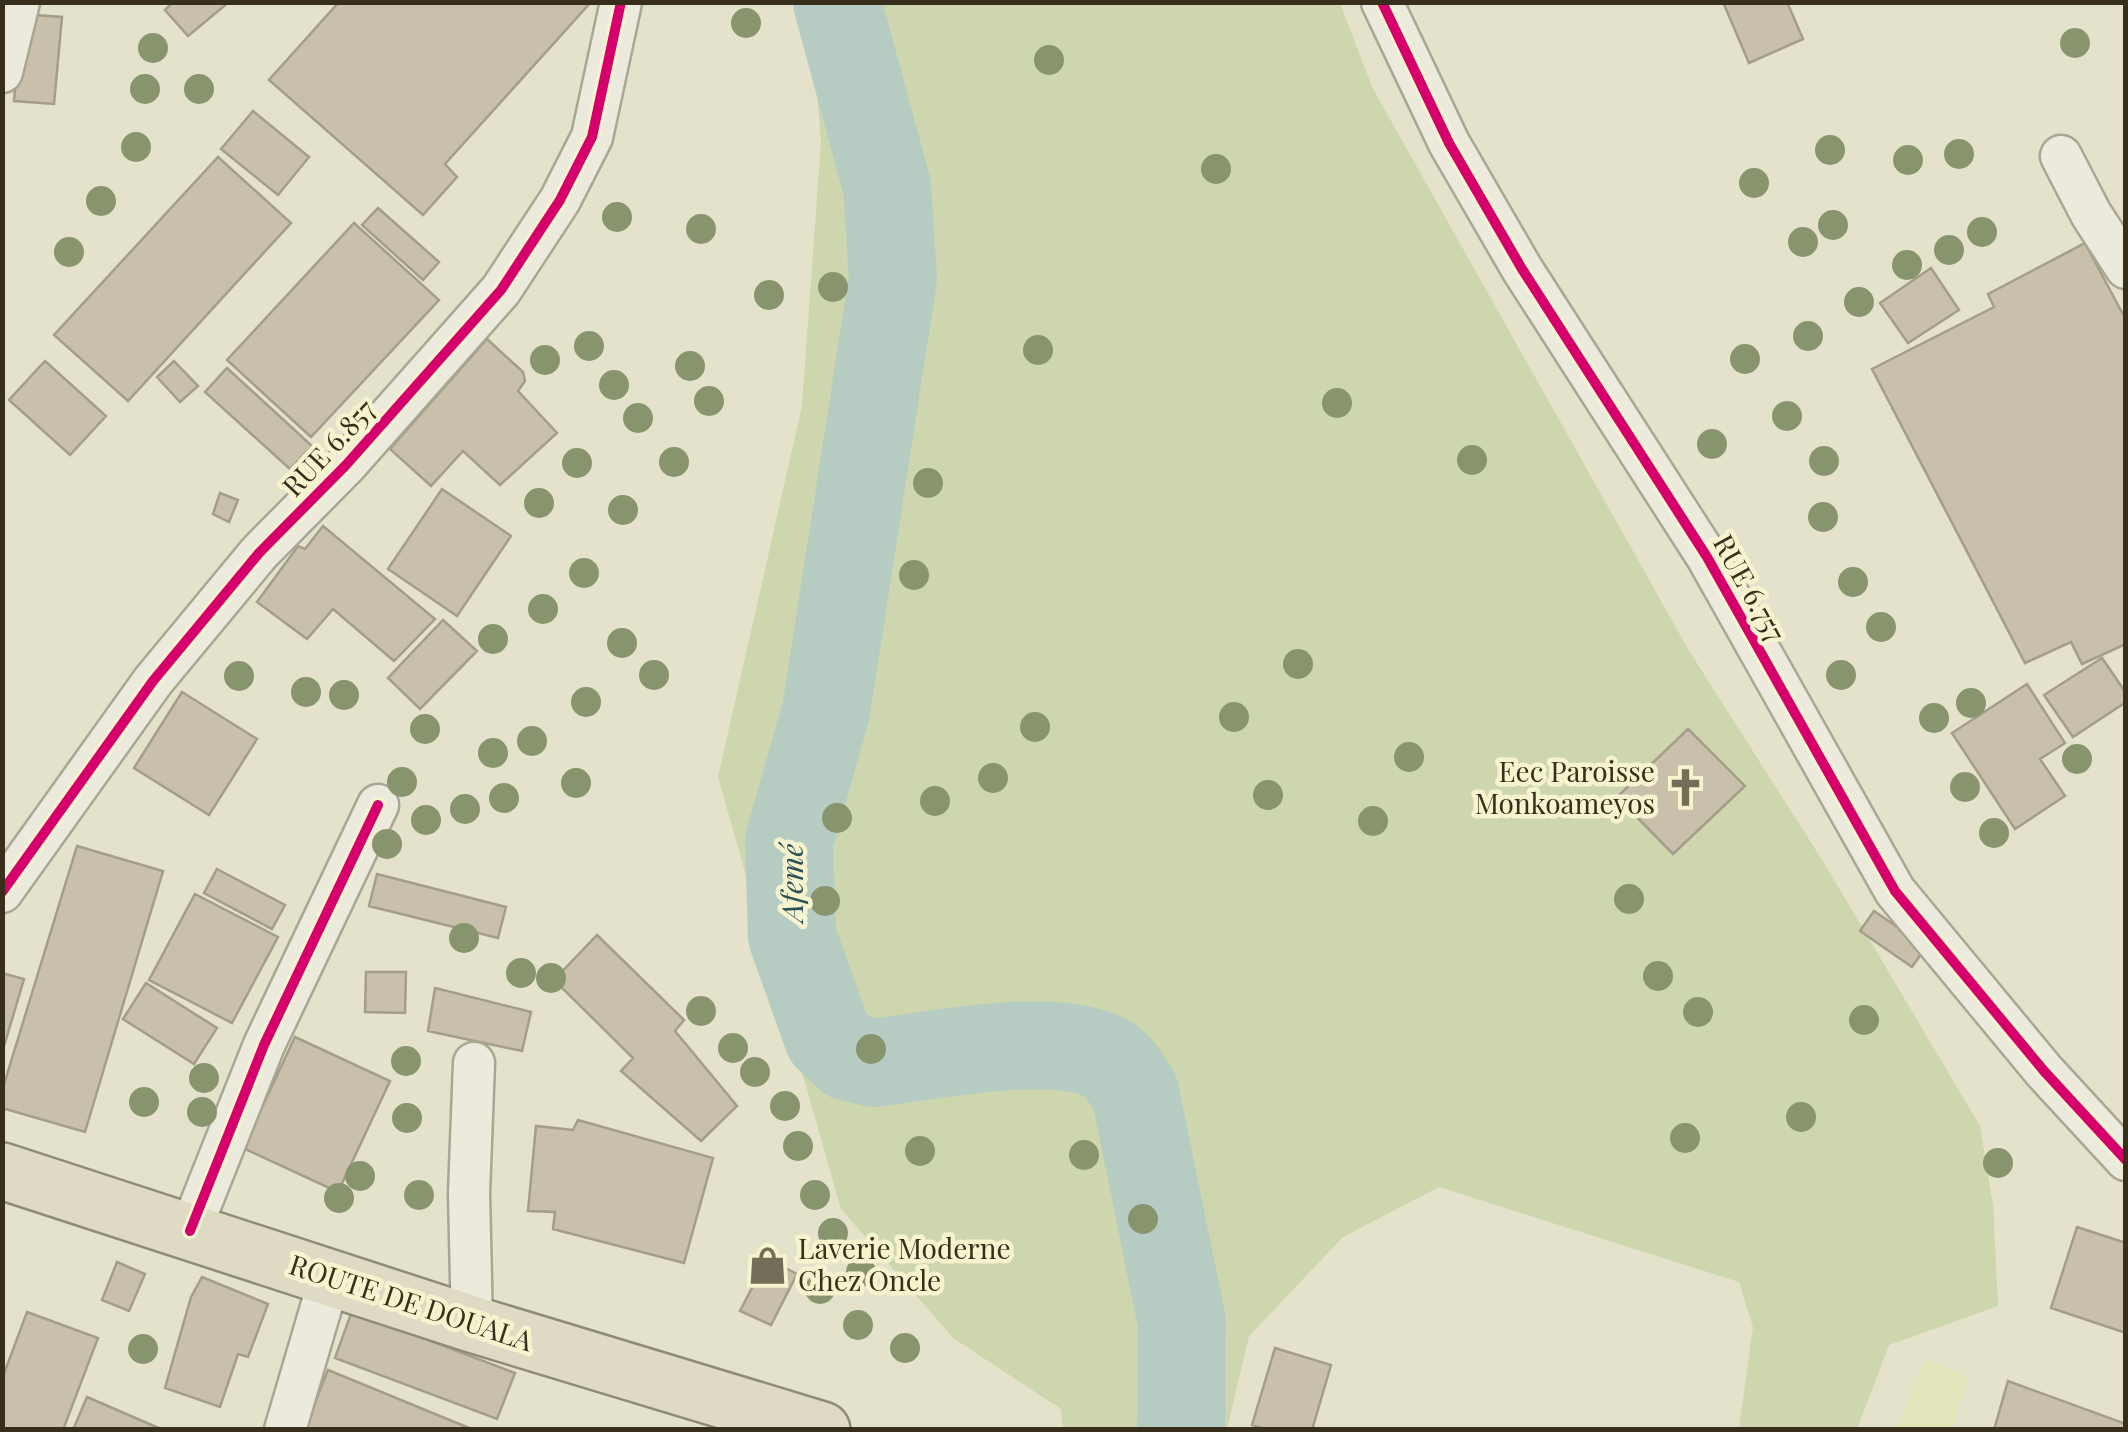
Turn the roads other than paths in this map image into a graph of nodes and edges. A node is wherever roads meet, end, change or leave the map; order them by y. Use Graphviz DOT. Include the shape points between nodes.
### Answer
graph roads {
  1 [pos="19,2"];
  2 [pos="621,2"];
  3 [pos="1382,2"];
  4 [pos="2,72"];
  5 [pos="2061,156"];
  6 [pos="2126,268"];
  7 [pos="378,805"];
  8 [pos="2,892"];
  9 [pos="474,1063"];
  10 [pos="2126,1160"];
  11 [pos="2,1170"];
  12 [pos="190,1231"];
  13 [pos="330,1277"];
  14 [pos="472,1324"];
  15 [pos="816,1428"];
  16 [pos="284,1430"];
  1 -- 4 [label="street"];
  2 -- 8 [label="street, RUE 6.857" via="592,137 502,290 235,581 153,681"];
  3 -- 10 [label="street, RUE 6.757" via="1449,143 1707,557 1895,891"];
  5 -- 6 [label="street"];
  7 -- 12 [label="street" via="264,1044"];
  9 -- 14 [label="street"];
  11 -- 12 [label="highway, ROUTE DE DOUALA"];
  12 -- 13 [label="highway, ROUTE DE DOUALA"];
  13 -- 14 [label="highway, ROUTE DE DOUALA"];
  13 -- 16 [label="street"];
  14 -- 15 [label="highway, ROUTE DE DOUALA"];
}
